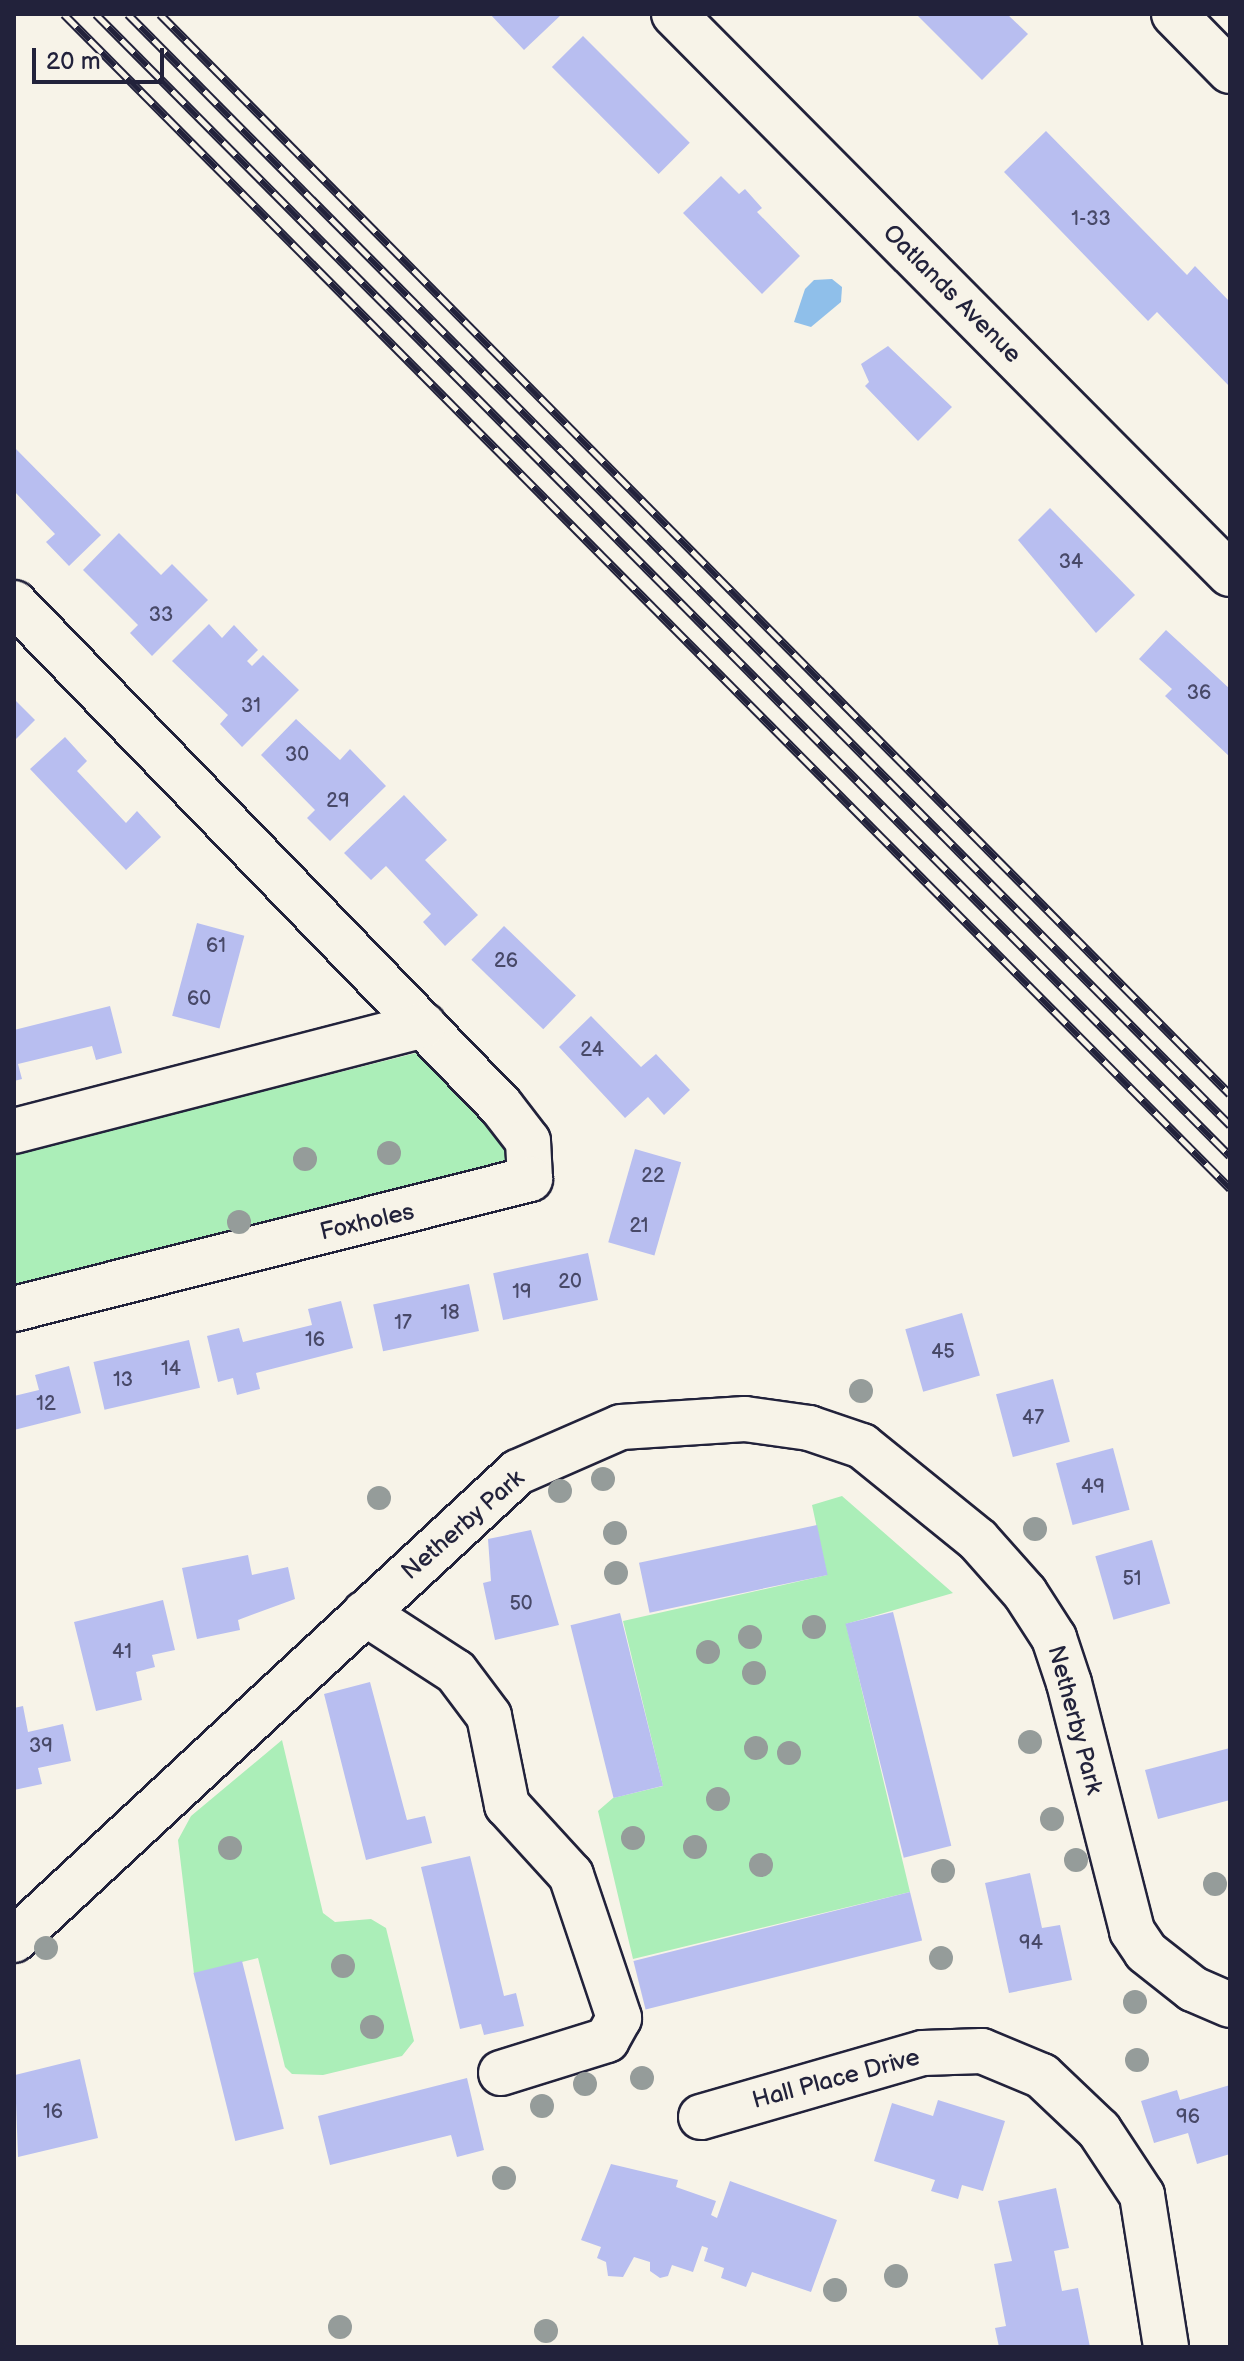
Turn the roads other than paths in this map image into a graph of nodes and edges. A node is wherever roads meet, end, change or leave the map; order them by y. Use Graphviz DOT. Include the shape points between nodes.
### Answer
graph roads {
  1 [pos="674,14"];
  2 [pos="1174,14"];
  3 [pos="1230,71"];
  4 [pos="1230,574"];
  5 [pos="14,603"];
  6 [pos="423,1025"];
  7 [pos="14,1131"];
  8 [pos="14,1309"];
  9 [pos="365,1613"];
  10 [pos="15,1938"];
  11 [pos="1230,2005"];
  12 [pos="501,2073"];
  13 [pos="701,2117"];
  14 [pos="1166,2347"];
  1 -- 4 [label="street, Oatlands Avenue"];
  2 -- 3 [label="street"];
  5 -- 6 [label="street, Foxholes"];
  6 -- 7 [label="street"];
  6 -- 8 [label="street, Foxholes" via="528,1141 530,1179"];
  9 -- 10 [label="street, Netherby Park"];
  9 -- 11 [label="street, Netherby Park" via="518,1472 621,1427 745,1419 809,1428 862,1446 978,1540 1025,1593 1054,1638 1069,1683 1132,1931 1146,1952 1193,1989"];
  9 -- 12 [label="street" via="456,1672 489,1716 507,1805 571,1875 619,2018 607,2040"];
  13 -- 14 [label="street, Hall Place Drive" via="923,2053 982,2051 1042,2076 1099,2130 1142,2195"];
}
